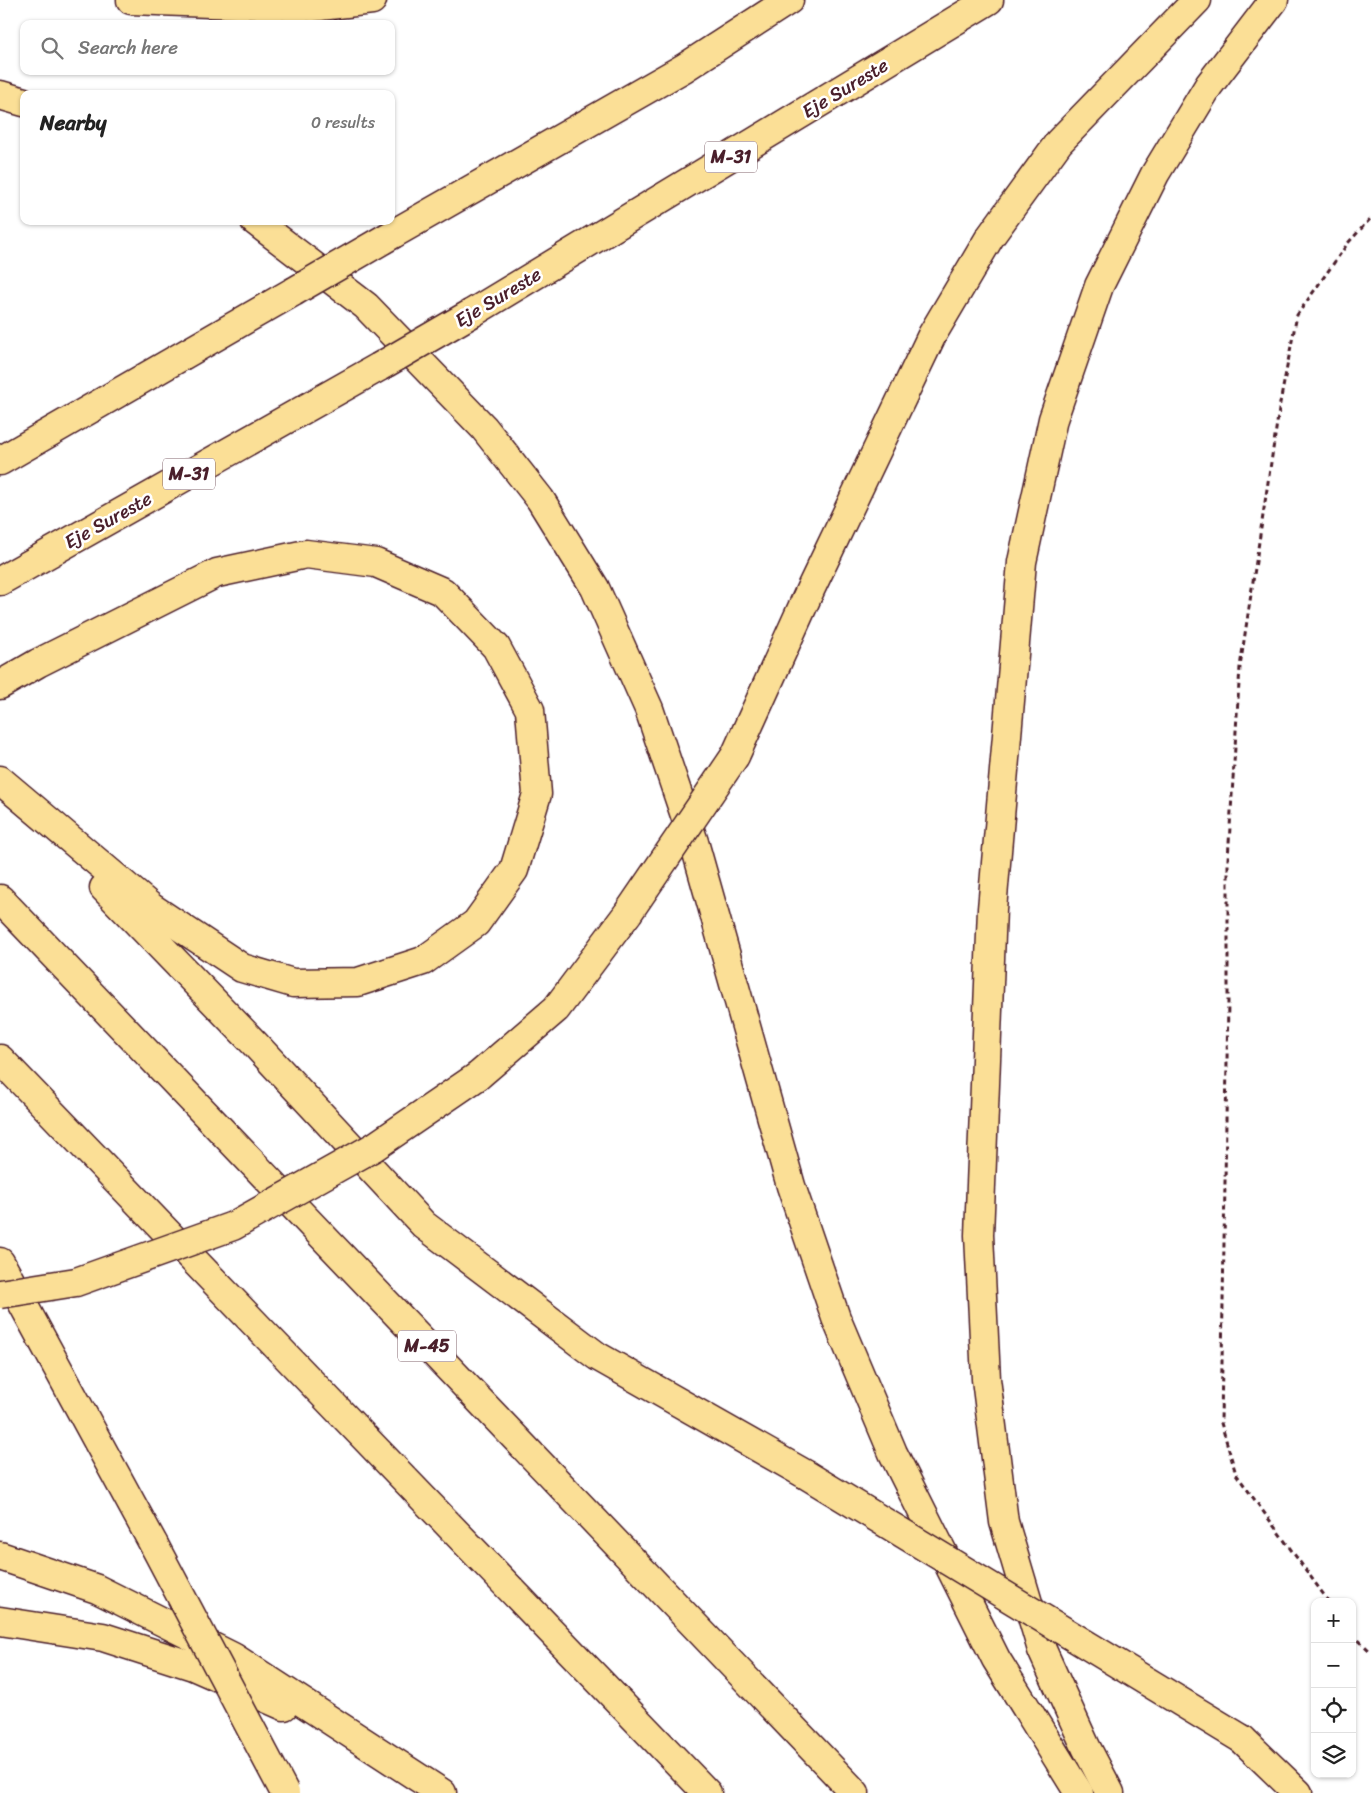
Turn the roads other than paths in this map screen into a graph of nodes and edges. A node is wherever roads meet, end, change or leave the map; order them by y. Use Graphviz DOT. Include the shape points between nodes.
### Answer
graph roads {
  1 [pos="131,0"];
  2 [pos="372,0"];
  3 [pos="789,0"];
  4 [pos="989,0"];
  5 [pos="1197,0"];
  6 [pos="1274,0"];
  7 [pos="0,95"];
  8 [pos="20,101"];
  9 [pos="261,225"];
  10 [pos="0,461"];
  11 [pos="0,581"];
  12 [pos="0,685"];
  13 [pos="0,780"];
  14 [pos="0,899"];
  15 [pos="0,1059"];
  16 [pos="0,1262"];
  17 [pos="0,1294"];
  18 [pos="0,1556"];
  19 [pos="0,1621"];
  20 [pos="361,1740"];
  21 [pos="285,1793"];
  22 [pos="442,1793"];
  23 [pos="707,1793"];
  24 [pos="855,1793"];
  25 [pos="1079,1793"];
  26 [pos="1110,1793"];
  27 [pos="1298,1793"];
  1 -- 2 [label="highway" via="312,7"];
  3 -- 10 [label="highway, bridge" via="684,68"];
  4 -- 11 [label="highway, Eje Sureste / M-31, bridge" via="472,313"];
  5 -- 17 [label="highway, bridge" via="1059,142 990,237 932,335 735,756 628,913 556,1009 478,1076 374,1147 233,1226 76,1282"];
  6 -- 26 [label="highway" via="1209,85 1154,174 1098,286 1053,419 1022,562 991,919 978,1235 986,1379 1004,1522 1046,1658"];
  7 -- 8 [label="highway"];
  9 -- 25 [label="highway" via="366,306 478,422 540,499 595,588 649,709 691,833 790,1186 836,1318 893,1453 996,1660"];
  12 -- 13 [label="highway" via="217,574 306,554 376,563 443,592 496,647 530,710 537,794 514,870 476,923 423,961 358,982 293,982 242,968 152,908"];
  13 -- 27 [label="highway, bridge" via="255,1044 424,1225 596,1356 806,1474 1242,1739"];
  14 -- 24 [label="highway, M-45"];
  15 -- 23 [label="highway"];
  16 -- 21 [label="highway, bridge"];
  18 -- 20 [label="highway" via="97,1589 234,1657"];
  19 -- 20 [label="highway" via="103,1637 194,1666"];
  20 -- 22 [label="highway"];
}
